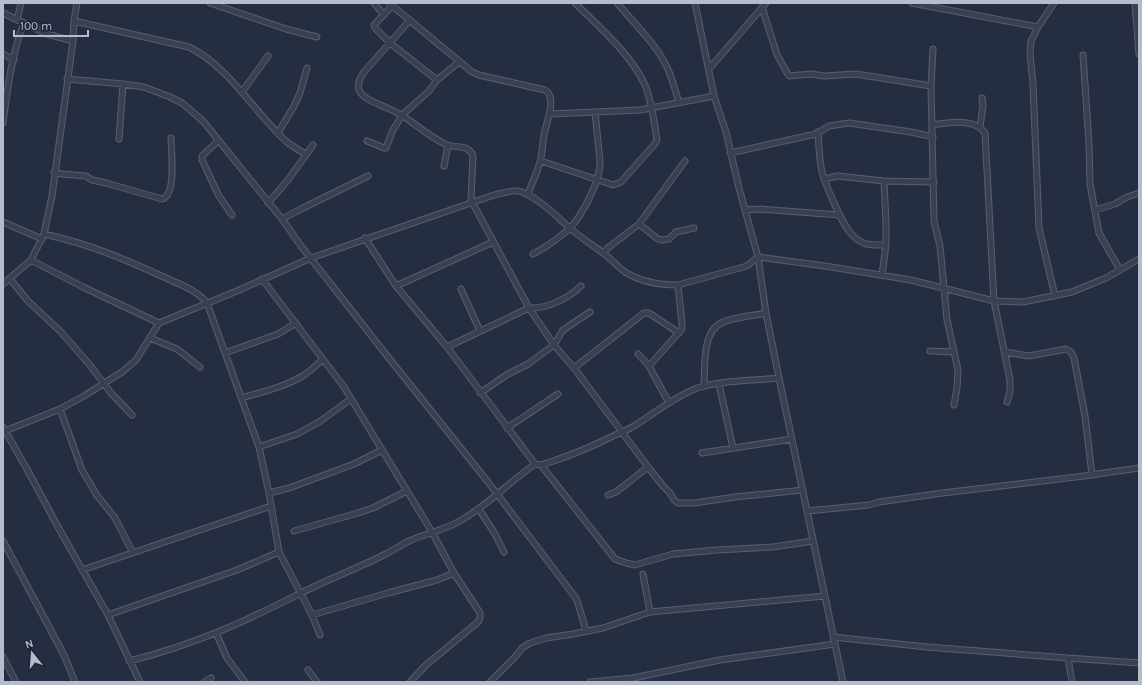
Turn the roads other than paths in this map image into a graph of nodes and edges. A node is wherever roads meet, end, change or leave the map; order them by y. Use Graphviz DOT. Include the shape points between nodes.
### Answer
graph roads {
  1 [pos="21,3"];
  2 [pos="77,3"];
  3 [pos="210,3"];
  4 [pos="374,3"];
  5 [pos="575,3"];
  6 [pos="617,3"];
  7 [pos="695,3"];
  8 [pos="912,3"];
  9 [pos="1054,3"];
  10 [pos="1135,3"];
  11 [pos="390,4"];
  12 [pos="764,5"];
  13 [pos="3,13"];
  14 [pos="384,15"];
  15 [pos="17,20"];
  16 [pos="410,20"];
  17 [pos="74,21"];
  18 [pos="24,23"];
  19 [pos="1038,27"];
  20 [pos="317,37"];
  21 [pos="73,41"];
  22 [pos="390,43"];
  23 [pos="933,49"];
  24 [pos="3,54"];
  25 [pos="1139,54"];
  26 [pos="1083,55"];
  27 [pos="268,56"];
  28 [pos="14,60"];
  29 [pos="459,62"];
  30 [pos="308,68"];
  31 [pos="709,69"];
  32 [pos="67,79"];
  33 [pos="436,80"];
  34 [pos="123,84"];
  35 [pos="931,86"];
  36 [pos="242,92"];
  37 [pos="714,96"];
  38 [pos="982,98"];
  39 [pos="679,102"];
  40 [pos="652,109"];
  41 [pos="595,112"];
  42 [pos="550,114"];
  43 [pos="402,115"];
  44 [pos="3,123"];
  45 [pos="932,124"];
  46 [pos="980,127"];
  47 [pos="818,132"];
  48 [pos="278,133"];
  49 [pos="933,137"];
  50 [pos="170,138"];
  51 [pos="119,139"];
  52 [pos="218,141"];
  53 [pos="367,141"];
  54 [pos="313,145"];
  55 [pos="448,145"];
  56 [pos="730,153"];
  57 [pos="306,154"];
  58 [pos="540,161"];
  59 [pos="685,161"];
  60 [pos="444,166"];
  61 [pos="54,172"];
  62 [pos="368,176"];
  63 [pos="597,180"];
  64 [pos="824,180"];
  65 [pos="884,181"];
  66 [pos="934,182"];
  67 [pos="1139,193"];
  68 [pos="528,194"];
  69 [pos="268,202"];
  70 [pos="472,202"];
  71 [pos="745,210"];
  72 [pos="1095,210"];
  73 [pos="232,215"];
  74 [pos="840,215"];
  75 [pos="282,219"];
  76 [pos="3,222"];
  77 [pos="639,224"];
  78 [pos="570,228"];
  79 [pos="694,228"];
  80 [pos="43,236"];
  81 [pos="365,238"];
  82 [pos="493,242"];
  83 [pos="886,245"];
  84 [pos="604,253"];
  85 [pos="533,254"];
  86 [pos="758,257"];
  87 [pos="311,258"];
  88 [pos="1139,259"];
  89 [pos="31,260"];
  90 [pos="1120,270"];
  91 [pos="882,275"];
  92 [pos="10,279"];
  93 [pos="262,279"];
  94 [pos="3,284"];
  95 [pos="678,285"];
  96 [pos="396,286"];
  97 [pos="581,286"];
  98 [pos="461,289"];
  99 [pos="944,289"];
  100 [pos="1055,296"];
  101 [pos="994,301"];
  102 [pos="207,303"];
  103 [pos="529,308"];
  104 [pos="590,312"];
  105 [pos="766,313"];
  106 [pos="159,323"];
  107 [pos="296,324"];
  108 [pos="480,331"];
  109 [pos="679,333"];
  110 [pos="150,338"];
  111 [pos="554,345"];
  112 [pos="447,347"];
  113 [pos="930,351"];
  114 [pos="954,352"];
  115 [pos="1005,352"];
  116 [pos="225,353"];
  117 [pos="638,354"];
  118 [pos="323,359"];
  119 [pos="649,366"];
  120 [pos="200,367"];
  121 [pos="574,368"];
  122 [pos="779,378"];
  123 [pos="104,384"];
  124 [pos="719,384"];
  125 [pos="704,386"];
  126 [pos="480,393"];
  127 [pos="558,394"];
  128 [pos="242,398"];
  129 [pos="351,399"];
  130 [pos="1007,402"];
  131 [pos="669,403"];
  132 [pos="954,405"];
  133 [pos="60,409"];
  134 [pos="132,415"];
  135 [pos="507,428"];
  136 [pos="4,429"];
  137 [pos="622,433"];
  138 [pos="792,438"];
  139 [pos="259,447"];
  140 [pos="733,448"];
  141 [pos="382,450"];
  142 [pos="702,453"];
  143 [pos="538,464"];
  144 [pos="648,467"];
  145 [pos="1139,468"];
  146 [pos="1092,475"];
  147 [pos="803,490"];
  148 [pos="407,492"];
  149 [pos="269,493"];
  150 [pos="497,495"];
  151 [pos="608,495"];
  152 [pos="271,506"];
  153 [pos="479,509"];
  154 [pos="807,511"];
  155 [pos="294,531"];
  156 [pos="432,532"];
  157 [pos="3,541"];
  158 [pos="814,541"];
  159 [pos="279,552"];
  160 [pos="504,552"];
  161 [pos="133,553"];
  162 [pos="82,570"];
  163 [pos="454,573"];
  164 [pos="642,574"];
  165 [pos="301,593"];
  166 [pos="825,596"];
  167 [pos="650,612"];
  168 [pos="108,615"];
  169 [pos="312,615"];
  170 [pos="586,631"];
  171 [pos="216,633"];
  172 [pos="320,635"];
  173 [pos="833,637"];
  174 [pos="835,644"];
  175 [pos="3,657"];
  176 [pos="1068,658"];
  177 [pos="129,661"];
  178 [pos="1139,662"];
  179 [pos="308,670"];
  180 [pos="211,678"];
  181 [pos="16,682"];
  182 [pos="76,682"];
  183 [pos="140,682"];
  184 [pos="204,682"];
  185 [pos="245,682"];
  186 [pos="317,682"];
  187 [pos="410,682"];
  188 [pos="490,682"];
  189 [pos="590,682"];
  190 [pos="843,682"];
  191 [pos="1072,682"];
  1 -- 15 [label="street"];
  2 -- 17 [label="street"];
  3 -- 20 [label="street"];
  4 -- 14 [label="street"];
  5 -- 40 [label="street" via="634,66 645,85"];
  6 -- 39 [label="street" via="662,58"];
  7 -- 31 [label="street"];
  8 -- 19 [label="street"];
  9 -- 19 [label="street"];
  10 -- 25 [label="street"];
  11 -- 14 [label="street"];
  11 -- 16 [label="street"];
  12 -- 31 [label="street"];
  12 -- 35 [label="street" via="777,55 789,76 856,74"];
  13 -- 15 [label="street"];
  14 -- 22 [label="street" via="374,25"];
  15 -- 18 [label="street"];
  16 -- 22 [label="street"];
  16 -- 29 [label="street"];
  17 -- 21 [label="street"];
  17 -- 36 [label="street" via="189,48 215,64"];
  18 -- 21 [label="street" via="47,34"];
  18 -- 28 [label="street"];
  19 -- 100 [label="street" via="1031,41 1030,54 1039,228"];
  21 -- 32 [label="street"];
  22 -- 33 [label="street"];
  22 -- 43 [label="street" via="364,72 358,88 364,96"];
  23 -- 35 [label="street"];
  24 -- 28 [label="street"];
  26 -- 72 [label="street" via="1090,184"];
  27 -- 36 [label="street"];
  28 -- 44 [label="street"];
  29 -- 33 [label="street"];
  29 -- 42 [label="street" via="479,76 546,90 550,96"];
  30 -- 48 [label="street" via="294,106"];
  31 -- 37 [label="street"];
  32 -- 34 [label="street"];
  32 -- 61 [label="street"];
  33 -- 43 [label="street" via="429,91"];
  34 -- 51 [label="street"];
  34 -- 52 [label="street" via="144,87 182,103 203,121"];
  35 -- 45 [label="street"];
  36 -- 48 [label="street"];
  37 -- 39 [label="street"];
  37 -- 56 [label="street"];
  38 -- 46 [label="street"];
  39 -- 40 [label="street"];
  40 -- 41 [label="street"];
  40 -- 63 [label="street" via="656,142 618,184"];
  41 -- 42 [label="street"];
  41 -- 63 [label="street" via="600,161"];
  42 -- 58 [label="street"];
  43 -- 53 [label="street" via="386,148"];
  43 -- 55 [label="street" via="436,140"];
  45 -- 46 [label="street" via="958,121"];
  45 -- 49 [label="street"];
  46 -- 101 [label="street" via="985,133"];
  47 -- 49 [label="street" via="829,126 849,123"];
  47 -- 56 [label="street"];
  47 -- 64 [label="street"];
  48 -- 57 [label="street"];
  49 -- 66 [label="street"];
  50 -- 61 [label="street" via="173,172 168,195 162,199 92,180 86,176"];
  52 -- 69 [label="street"];
  52 -- 73 [label="street" via="202,156 202,160 219,196"];
  54 -- 57 [label="street"];
  55 -- 60 [label="street"];
  55 -- 70 [label="street" via="472,151"];
  56 -- 71 [label="street"];
  57 -- 69 [label="street" via="288,180"];
  58 -- 63 [label="street"];
  58 -- 68 [label="street"];
  59 -- 77 [label="street"];
  61 -- 80 [label="street" via="52,196"];
  62 -- 75 [label="street"];
  63 -- 78 [label="street"];
  64 -- 65 [label="street" via="838,176"];
  64 -- 74 [label="street"];
  65 -- 66 [label="street"];
  65 -- 83 [label="street"];
  66 -- 99 [label="street" via="934,221 940,246"];
  67 -- 72 [label="street"];
  68 -- 70 [label="street" via="517,191"];
  68 -- 78 [label="street"];
  69 -- 75 [label="street"];
  70 -- 81 [label="street" via="390,232"];
  70 -- 82 [label="street"];
  71 -- 74 [label="street"];
  71 -- 86 [label="street"];
  72 -- 90 [label="street" via="1099,234"];
  74 -- 83 [label="street" via="851,234 859,241 869,245"];
  75 -- 87 [label="street"];
  76 -- 80 [label="street"];
  77 -- 79 [label="street" via="662,240 669,239 676,232"];
  77 -- 84 [label="street"];
  78 -- 84 [label="street"];
  78 -- 85 [label="street"];
  80 -- 89 [label="street"];
  80 -- 102 [label="street" via="76,242 125,259 196,292"];
  81 -- 87 [label="street"];
  81 -- 96 [label="street"];
  82 -- 96 [label="street"];
  82 -- 103 [label="street"];
  83 -- 91 [label="street"];
  84 -- 95 [label="street" via="626,272 641,279"];
  86 -- 91 [label="street"];
  86 -- 95 [label="street" via="747,266"];
  86 -- 105 [label="street"];
  87 -- 93 [label="street"];
  87 -- 150 [label="street"];
  88 -- 90 [label="street"];
  89 -- 92 [label="street"];
  89 -- 106 [label="street"];
  90 -- 100 [label="street" via="1072,292"];
  91 -- 99 [label="street"];
  92 -- 94 [label="street"];
  92 -- 123 [label="street" via="28,301 61,332"];
  93 -- 102 [label="street"];
  93 -- 107 [label="street"];
  95 -- 109 [label="street" via="682,324"];
  96 -- 112 [label="street"];
  97 -- 103 [label="street" via="561,300"];
  98 -- 108 [label="street"];
  99 -- 101 [label="street"];
  99 -- 114 [label="street"];
  100 -- 101 [label="street" via="1024,302"];
  101 -- 115 [label="street"];
  102 -- 106 [label="street"];
  102 -- 116 [label="street"];
  103 -- 108 [label="street"];
  103 -- 111 [label="street"];
  104 -- 111 [label="street" via="563,330"];
  105 -- 122 [label="street"];
  105 -- 125 [label="street" via="716,326 707,342"];
  106 -- 110 [label="street"];
  107 -- 116 [label="street" via="278,334"];
  107 -- 118 [label="street"];
  108 -- 112 [label="street"];
  109 -- 119 [label="street"];
  109 -- 121 [label="street" via="652,315 644,314"];
  110 -- 120 [label="street" via="177,349"];
  110 -- 123 [label="street" via="136,360"];
  111 -- 121 [label="street"];
  111 -- 126 [label="street"];
  112 -- 126 [label="street"];
  113 -- 114 [label="street"];
  114 -- 132 [label="street" via="958,370"];
  115 -- 130 [label="street" via="1010,392"];
  115 -- 146 [label="street" via="1029,356 1063,349 1071,352 1085,416"];
  116 -- 128 [label="street"];
  117 -- 119 [label="street"];
  118 -- 128 [label="street" via="305,375"];
  118 -- 129 [label="street"];
  119 -- 131 [label="street"];
  121 -- 137 [label="street"];
  122 -- 124 [label="street"];
  122 -- 138 [label="street"];
  123 -- 133 [label="street"];
  123 -- 134 [label="street"];
  124 -- 125 [label="street"];
  124 -- 140 [label="street"];
  125 -- 131 [label="street"];
  126 -- 135 [label="street"];
  127 -- 135 [label="street"];
  128 -- 139 [label="street"];
  129 -- 139 [label="street" via="297,434"];
  129 -- 141 [label="street"];
  131 -- 137 [label="street"];
  133 -- 136 [label="street"];
  133 -- 161 [label="street" via="82,470 115,518"];
  135 -- 143 [label="street"];
  136 -- 162 [label="street"];
  137 -- 143 [label="street" via="564,458"];
  137 -- 144 [label="street"];
  138 -- 140 [label="street"];
  138 -- 147 [label="street"];
  139 -- 149 [label="street"];
  140 -- 142 [label="street"];
  141 -- 148 [label="street"];
  141 -- 149 [label="street" via="354,464"];
  143 -- 150 [label="street" via="516,478"];
  143 -- 158 [label="street" via="615,559 626,563 635,565 673,554 773,547"];
  144 -- 147 [label="street" via="678,503"];
  144 -- 151 [label="street" via="616,492"];
  145 -- 146 [label="street"];
  146 -- 154 [label="street" via="943,493 879,502 868,506"];
  147 -- 154 [label="street"];
  148 -- 155 [label="street" via="368,510"];
  148 -- 156 [label="street"];
  149 -- 152 [label="street"];
  150 -- 153 [label="street"];
  150 -- 170 [label="street" via="575,597"];
  152 -- 159 [label="street"];
  152 -- 161 [label="street"];
  153 -- 156 [label="street" via="458,522"];
  153 -- 160 [label="street"];
  154 -- 158 [label="street"];
  156 -- 163 [label="street"];
  156 -- 165 [label="street"];
  157 -- 182 [label="street"];
  158 -- 166 [label="street"];
  159 -- 165 [label="street"];
  159 -- 168 [label="street" via="237,570"];
  161 -- 162 [label="street"];
  162 -- 168 [label="street"];
  163 -- 169 [label="street"];
  163 -- 187 [label="street" via="472,599 480,618"];
  164 -- 167 [label="street"];
  165 -- 169 [label="street"];
  165 -- 171 [label="street"];
  166 -- 167 [label="street"];
  166 -- 173 [label="street"];
  167 -- 170 [label="street" via="610,626"];
  168 -- 177 [label="street"];
  169 -- 172 [label="street"];
  170 -- 188 [label="street" via="530,642"];
  171 -- 177 [label="street" via="187,645"];
  171 -- 185 [label="street" via="227,658"];
  173 -- 174 [label="street"];
  173 -- 176 [label="street"];
  174 -- 189 [label="street" via="720,660 633,678"];
  174 -- 190 [label="street"];
  175 -- 181 [label="street"];
  176 -- 178 [label="street"];
  176 -- 191 [label="street"];
  177 -- 183 [label="street"];
  179 -- 186 [label="street"];
  180 -- 184 [label="street"];
}
